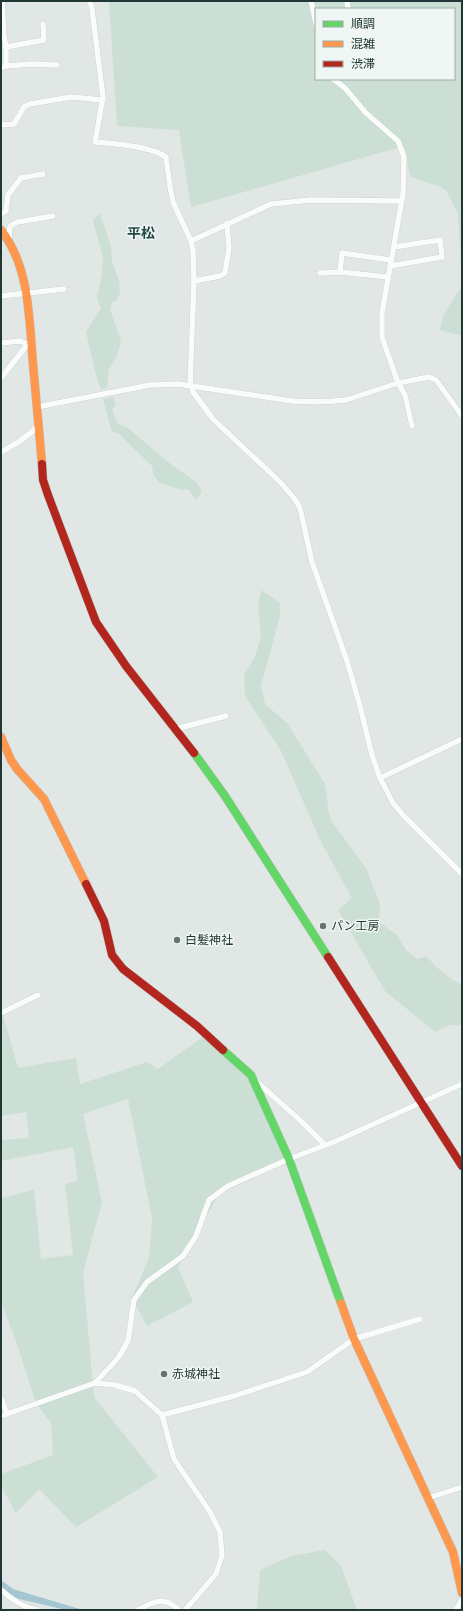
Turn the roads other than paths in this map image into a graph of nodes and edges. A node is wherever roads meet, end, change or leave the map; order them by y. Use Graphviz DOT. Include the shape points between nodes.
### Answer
graph roads {
  1 [pos="2,1"];
  2 [pos="90,1"];
  3 [pos="311,1"];
  4 [pos="315,19"];
  5 [pos="43,24"];
  6 [pos="6,47"];
  7 [pos="57,66"];
  8 [pos="3,67"];
  9 [pos="334,80"];
  10 [pos="103,100"];
  11 [pos="1,125"];
  12 [pos="43,174"];
  13 [pos="401,202"];
  14 [pos="1,214"];
  15 [pos="53,216"];
  16 [pos="227,223"];
  17 [pos="1,230"];
  18 [pos="10,239"];
  19 [pos="191,241"];
  20 [pos="394,247"];
  21 [pos="391,263"];
  22 [pos="340,272"];
  23 [pos="320,273"];
  24 [pos="388,277"];
  25 [pos="194,281"];
  26 [pos="64,289"];
  27 [pos="26,293"];
  28 [pos="1,296"];
  29 [pos="29,342"];
  30 [pos="1,343"];
  31 [pos="1,378"];
  32 [pos="398,383"];
  33 [pos="191,386"];
  34 [pos="37,407"];
  35 [pos="462,416"];
  36 [pos="412,426"];
  37 [pos="38,427"];
  38 [pos="1,452"];
  39 [pos="226,716"];
  40 [pos="175,729"];
  41 [pos="1,737"];
  42 [pos="462,739"];
  43 [pos="380,778"];
  44 [pos="462,874"];
  45 [pos="38,994"];
  46 [pos="1,1013"];
  47 [pos="251,1075"];
  48 [pos="462,1084"];
  49 [pos="422,1103"];
  50 [pos="325,1146"];
  51 [pos="288,1159"];
  52 [pos="462,1166"];
  53 [pos="420,1319"];
  54 [pos="354,1339"];
  55 [pos="95,1383"];
  56 [pos="1,1398"];
  57 [pos="7,1414"];
  58 [pos="162,1415"];
  59 [pos="1,1416"];
  60 [pos="462,1488"];
  61 [pos="428,1498"];
  62 [pos="1,1590"];
  63 [pos="462,1594"];
  64 [pos="462,1600"];
  65 [pos="37,1610"];
  66 [pos="138,1610"];
  67 [pos="179,1610"];
  68 [pos="185,1610"];
  69 [pos="456,1610"];
  1 -- 6 [label="street"];
  2 -- 10 [label="street"];
  3 -- 4 [label="street"];
  5 -- 6 [label="street" via="44,40"];
  6 -- 8 [label="street"];
  7 -- 8 [label="street" via="32,64"];
  9 -- 13 [label="street" via="401,146 405,162"];
  10 -- 11 [label="street" via="71,97 30,104 24,107 14,124"];
  10 -- 19 [label="street" via="95,142 152,150 166,156 173,202"];
  12 -- 14 [label="street" via="21,178 8,195 6,211"];
  13 -- 16 [label="street" via="294,201 271,204"];
  13 -- 20 [label="street"];
  15 -- 18 [label="street" via="18,222 10,226"];
  16 -- 19 [label="street"];
  16 -- 25 [label="street" via="229,248 225,273"];
  17 -- 18 [label="street"];
  18 -- 27 [label="street"];
  19 -- 25 [label="street"];
  20 -- 21 [label="street"];
  20 -- 21 [label="street" via="440,240 442,257"];
  21 -- 22 [label="street" via="342,253"];
  21 -- 24 [label="street"];
  22 -- 23 [label="street"];
  22 -- 24 [label="street"];
  24 -- 32 [label="street" via="382,313 382,337"];
  25 -- 33 [label="street"];
  26 -- 27 [label="street"];
  27 -- 28 [label="street"];
  27 -- 29 [label="street"];
  29 -- 30 [label="street" via="20,340"];
  29 -- 31 [label="street"];
  29 -- 34 [label="street"];
  32 -- 33 [label="street" via="346,400 309,402"];
  32 -- 35 [label="street" via="429,377 436,380"];
  32 -- 36 [label="street" via="405,395"];
  33 -- 34 [label="street" via="150,385"];
  33 -- 43 [label="street" via="192,392 213,419 280,482 300,508 312,562 346,658"];
  34 -- 37 [label="street"];
  37 -- 38 [label="street"];
  37 -- 40 [label="street" via="42,473 48,495 96,622 124,665"];
  39 -- 40 [label="street"];
  40 -- 49 [label="street" via="225,796"];
  41 -- 47 [label="street" via="16,769 44,799 104,921 112,955 123,969 197,1026"];
  42 -- 43 [label="street"];
  43 -- 44 [label="street" via="393,804"];
  45 -- 46 [label="street"];
  47 -- 50 [label="street"];
  47 -- 51 [label="street"];
  48 -- 49 [label="street"];
  49 -- 50 [label="street"];
  49 -- 52 [label="street"];
  50 -- 51 [label="street"];
  51 -- 54 [label="street"];
  51 -- 55 [label="street" via="228,1186 208,1200 196,1236 183,1256 147,1282 134,1300 128,1341 118,1358"];
  53 -- 54 [label="street"];
  54 -- 58 [label="street" via="308,1372 234,1396"];
  54 -- 61 [label="street"];
  55 -- 57 [label="street"];
  55 -- 58 [label="street" via="115,1385 134,1391"];
  56 -- 57 [label="street"];
  57 -- 59 [label="street"];
  58 -- 68 [label="street" via="174,1459 210,1512 220,1532 222,1556 216,1574"];
  60 -- 61 [label="street"];
  61 -- 63 [label="street" via="453,1552"];
  62 -- 65 [label="street" via="11,1599"];
  64 -- 69 [label="street"];
  66 -- 67 [label="street" via="159,1601 172,1603"];
}
